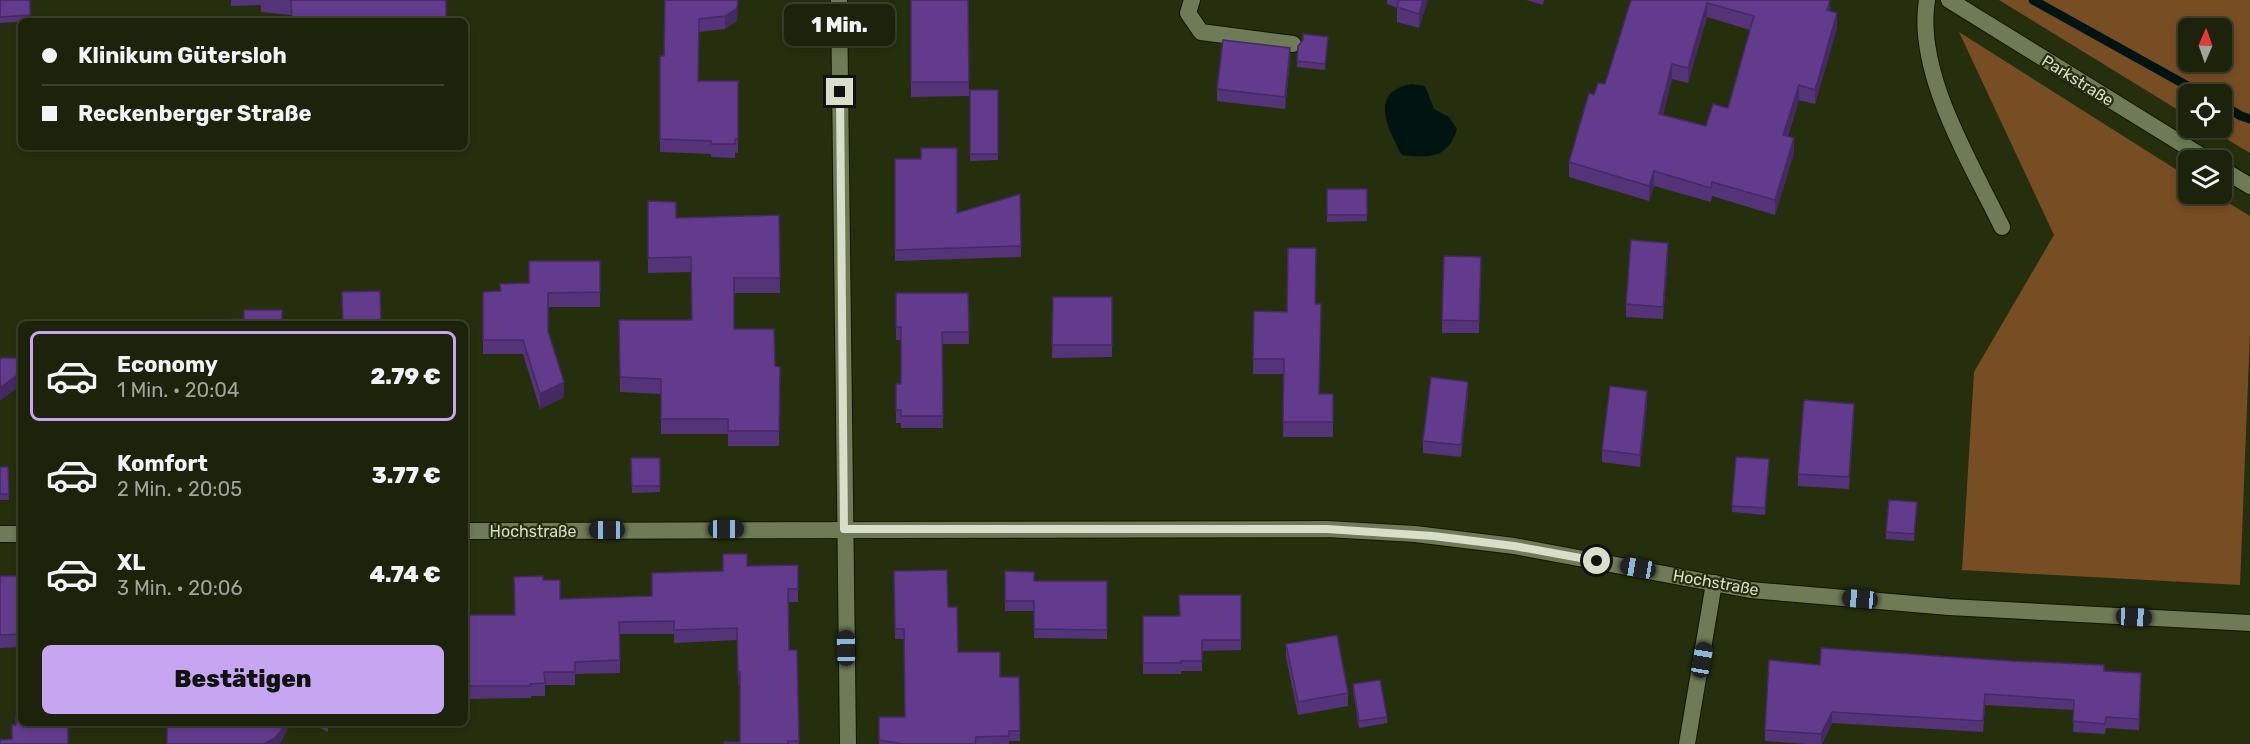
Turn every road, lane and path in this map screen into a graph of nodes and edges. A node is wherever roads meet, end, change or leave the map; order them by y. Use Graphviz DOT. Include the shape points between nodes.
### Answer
graph roads {
  1 [pos="840,0"];
  2 [pos="1192,0"];
  3 [pos="1927,0"];
  4 [pos="1949,0"];
  5 [pos="1293,44"];
  6 [pos="2192,150"];
  7 [pos="2232,175"];
  8 [pos="2250,186"];
  9 [pos="2002,226"];
  10 [pos="844,529"];
  11 [pos="468,531"];
  12 [pos="0,534"];
  13 [pos="18,534"];
  14 [pos="1714,583"];
  15 [pos="2250,623"];
  16 [pos="848,744"];
  17 [pos="1687,744"];
  1 -- 10 [label="street"];
  2 -- 5 [label="street" via="1188,13 1201,32"];
  3 -- 9 [label="street" via="1928,50 1941,101"];
  4 -- 6 [label="street, Parkstraße"];
  7 -- 8 [label="street"];
  10 -- 11 [label="street, Hochstraße"];
  10 -- 14 [label="street, Hochstraße" via="1327,529 1415,534 1514,546"];
  10 -- 16 [label="street"];
  12 -- 13 [label="street"];
  14 -- 15 [label="street, Hochstraße" via="1750,590 1949,607"];
  14 -- 17 [label="street"];
}
